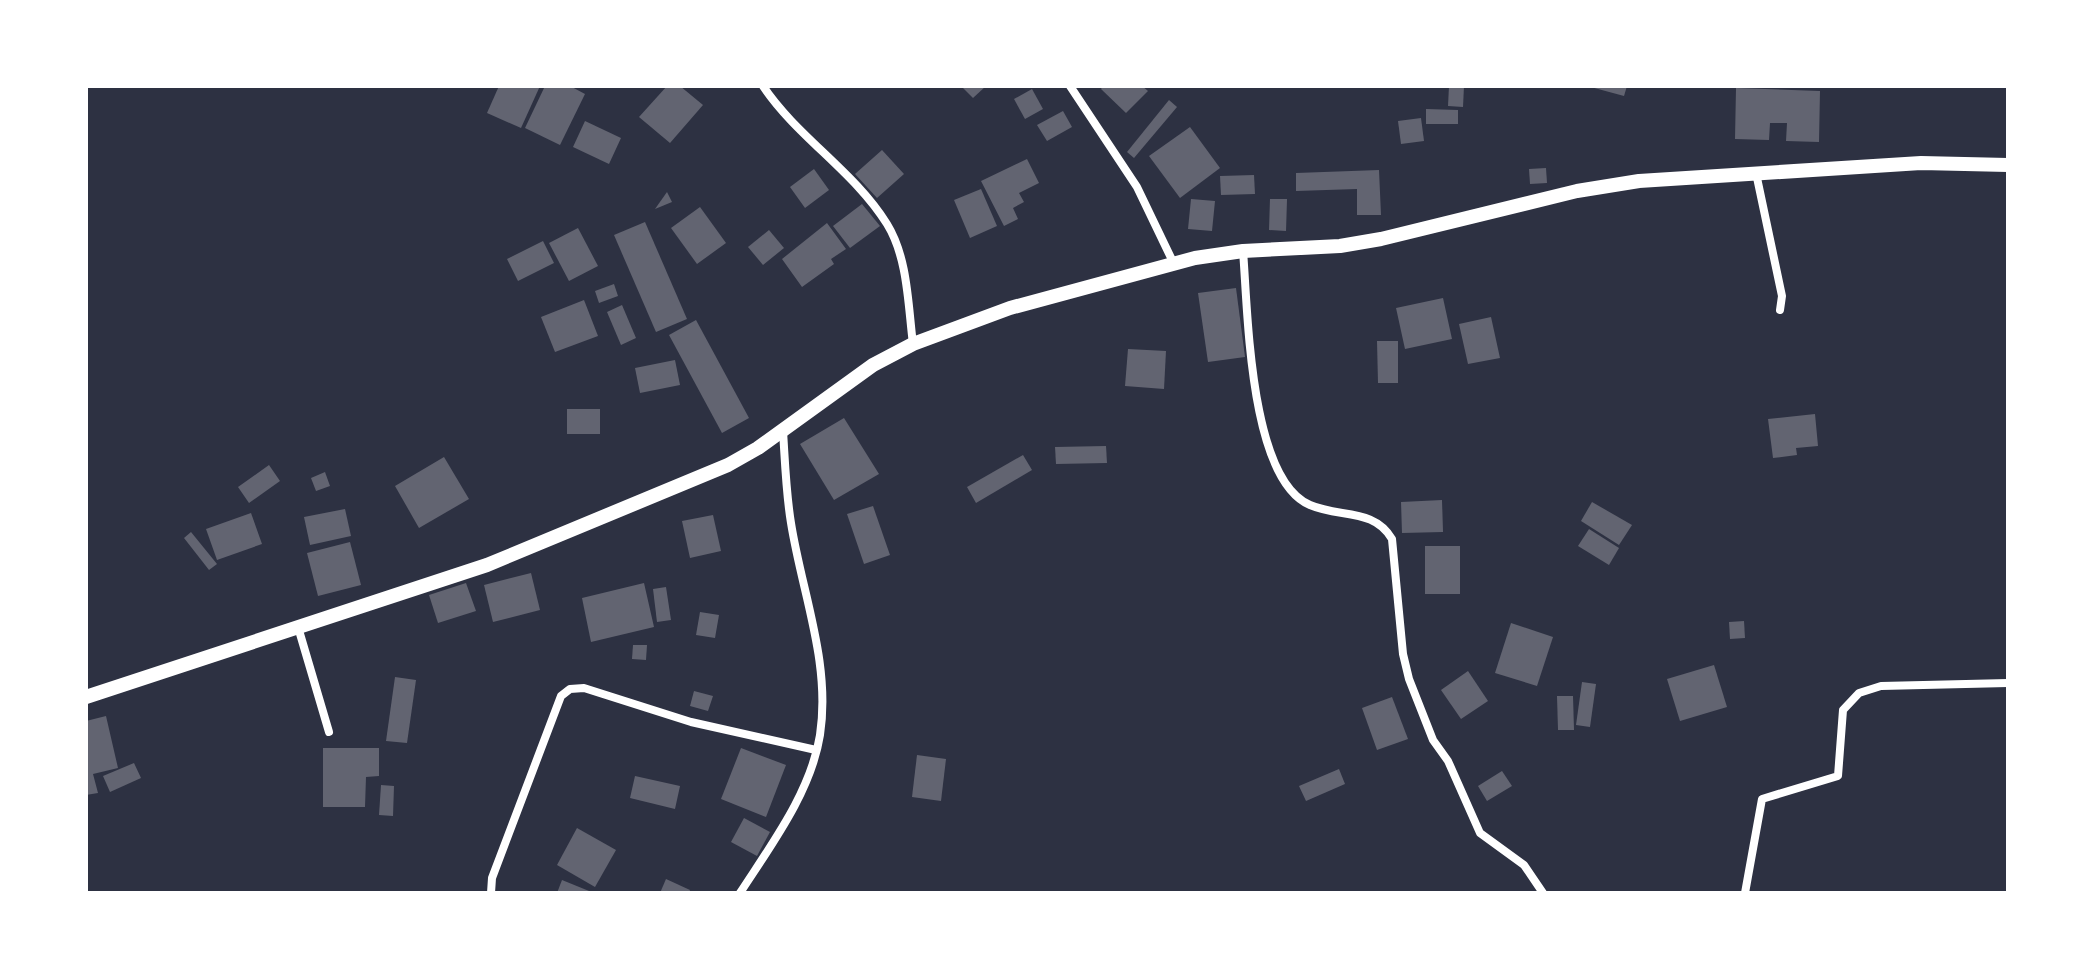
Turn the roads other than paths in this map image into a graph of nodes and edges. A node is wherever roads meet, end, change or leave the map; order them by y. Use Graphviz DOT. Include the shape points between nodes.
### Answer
graph roads {
  1 [pos="763,86"];
  2 [pos="1070,86"];
  3 [pos="2008,165"];
  4 [pos="1756,172"];
  5 [pos="1243,251"];
  6 [pos="1174,264"];
  7 [pos="1780,310"];
  8 [pos="913,344"];
  9 [pos="783,430"];
  10 [pos="298,627"];
  11 [pos="2008,683"];
  12 [pos="86,697"];
  13 [pos="329,732"];
  14 [pos="816,750"];
  15 [pos="491,893"];
  16 [pos="740,893"];
  17 [pos="1543,893"];
  18 [pos="1745,893"];
  1 -- 8 [label="street" via="887,224 905,279"];
  2 -- 6 [label="street" via="1137,187"];
  3 -- 4 [label="street" via="1921,163"];
  4 -- 5 [label="street" via="1577,191 1340,246"];
  4 -- 7 [label="street" via="1782,296"];
  5 -- 6 [label="street"];
  5 -- 17 [label="street" via="1257,409 1273,460 1294,496 1309,505 1374,519 1385,527 1392,539 1403,654 1433,740 1480,833 1524,865"];
  6 -- 8 [label="street" via="1010,308"];
  8 -- 9 [label="street" via="873,365"];
  9 -- 10 [label="street" via="728,465 487,565"];
  9 -- 14 [label="street" via="790,521 818,648 823,697"];
  10 -- 12 [label="street"];
  10 -- 13 [label="street"];
  11 -- 18 [label="street" via="1881,686 1859,693 1843,710 1838,776 1762,799"];
  14 -- 15 [label="street" via="691,722 584,688 570,689 561,696 492,878"];
  14 -- 16 [label="street" via="801,792"];
}
